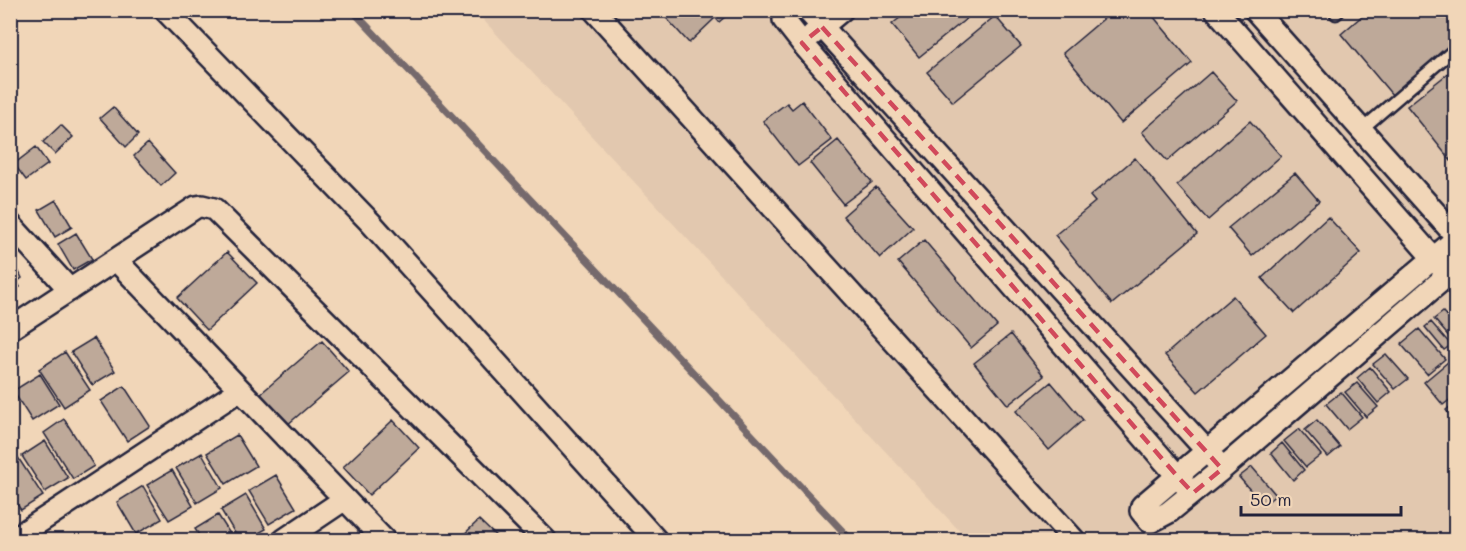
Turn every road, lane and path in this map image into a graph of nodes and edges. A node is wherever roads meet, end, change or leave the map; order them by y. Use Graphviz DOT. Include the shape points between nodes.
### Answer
graph roads {
  1 [pos="165,10"];
  2 [pos="594,10"];
  3 [pos="790,10"];
  4 [pos="807,10"];
  5 [pos="842,10"];
  6 [pos="1215,10"];
  7 [pos="1255,10"];
  8 [pos="822,27"];
  9 [pos="802,43"];
  10 [pos="1455,48"];
  11 [pos="1361,130"];
  12 [pos="10,224"];
  13 [pos="1455,238"];
  14 [pos="1433,258"];
  15 [pos="116,260"];
  16 [pos="1453,275"];
  17 [pos="70,290"];
  18 [pos="10,329"];
  19 [pos="240,390"];
  20 [pos="1207,451"];
  21 [pos="1222,469"];
  22 [pos="1177,476"];
  23 [pos="1193,493"];
  24 [pos="345,499"];
  25 [pos="12,540"];
  26 [pos="284,540"];
  27 [pos="384,540"];
  28 [pos="545,540"];
  29 [pos="656,540"];
  30 [pos="1074,540"];
  1 -- 29 [label="street" via="371,223"];
  2 -- 30 [label="street"];
  3 -- 9 [label="street" via="784,20"];
  4 -- 8 [label="street"];
  5 -- 8 [label="street"];
  6 -- 14 [label="street"];
  7 -- 11 [label="street"];
  8 -- 9 [label="street"];
  8 -- 20 [label="street"];
  9 -- 22 [label="street"];
  10 -- 11 [label="lane"];
  11 -- 13 [label="street"];
  12 -- 17 [label="street"];
  13 -- 14 [label="street"];
  14 -- 16 [label="street"];
  14 -- 20 [label="street"];
  15 -- 17 [label="street"];
  15 -- 19 [label="street"];
  15 -- 28 [label="street" via="196,207 214,209"];
  16 -- 21 [label="street"];
  17 -- 18 [label="street"];
  19 -- 24 [label="street"];
  19 -- 25 [label="street"];
  20 -- 21 [label="street"];
  20 -- 22 [label="street"];
  21 -- 23 [label="street"];
  22 -- 23 [label="street"];
  22 -- 23 [label="street" via="1142,506 1146,519 1154,521"];
  24 -- 26 [label="street"];
  24 -- 27 [label="street"];
}
